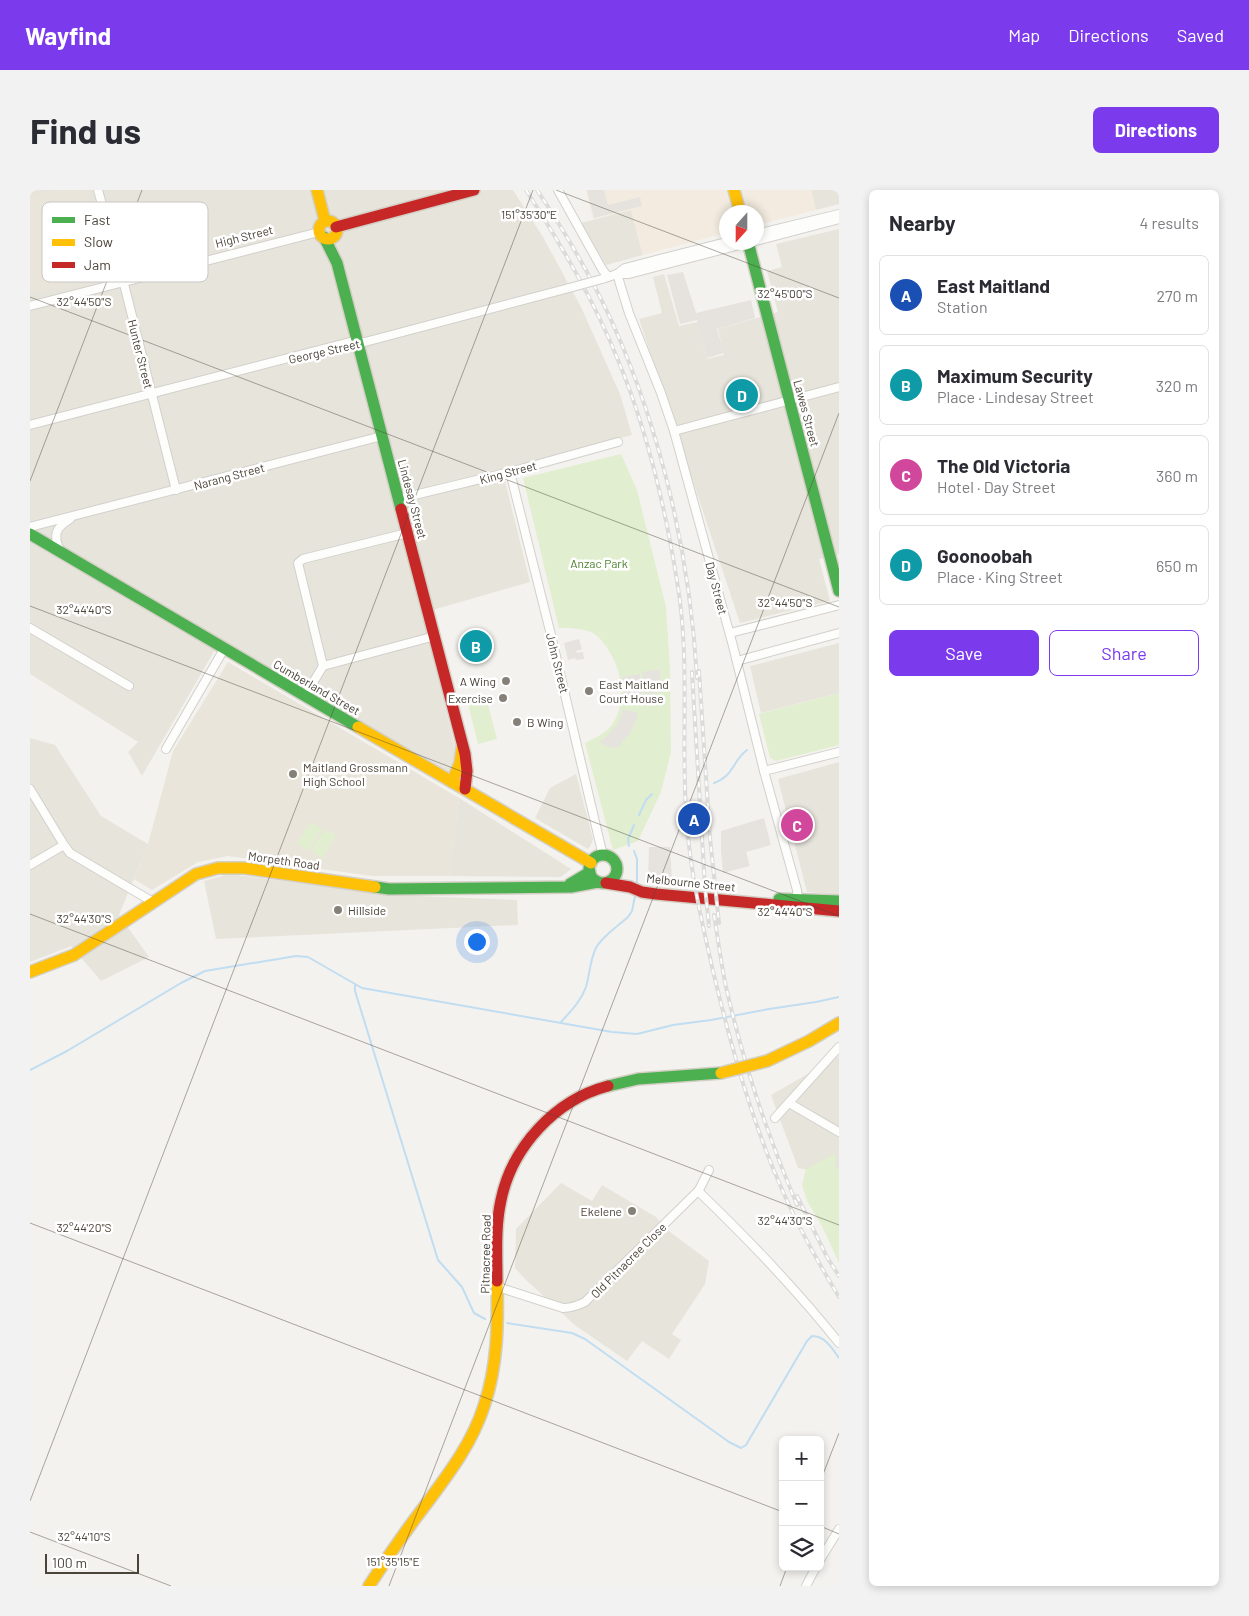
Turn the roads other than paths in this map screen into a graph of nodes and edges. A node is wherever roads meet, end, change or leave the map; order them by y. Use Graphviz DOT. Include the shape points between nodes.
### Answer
graph roads {
  1 [pos="317,190"];
  2 [pos="474,190"];
  3 [pos="558,190"];
  4 [pos="734,190"];
  5 [pos="738,205"];
  6 [pos="839,214"];
  7 [pos="839,219"];
  8 [pos="328,230"];
  9 [pos="764,232"];
  10 [pos="764,239"];
  11 [pos="719,244"];
  12 [pos="720,250"];
  13 [pos="753,250"];
  14 [pos="208,260"];
  15 [pos="617,274"];
  16 [pos="605,278"];
  17 [pos="119,282"];
  18 [pos="123,282"];
  19 [pos="30,306"];
  20 [pos="358,342"];
  21 [pos="839,387"];
  22 [pos="151,394"];
  23 [pos="790,400"];
  24 [pos="30,425"];
  25 [pos="674,431"];
  26 [pos="382,436"];
  27 [pos="618,442"];
  28 [pos="510,472"];
  29 [pos="176,490"];
  30 [pos="398,499"];
  31 [pos="76,515"];
  32 [pos="30,527"];
  33 [pos="407,533"];
  34 [pos="30,534"];
  35 [pos="60,551"];
  36 [pos="839,591"];
  37 [pos="839,605"];
  38 [pos="30,628"];
  39 [pos="839,633"];
  40 [pos="730,634"];
  41 [pos="435,636"];
  42 [pos="224,649"];
  43 [pos="737,661"];
  44 [pos="323,666"];
  45 [pos="129,686"];
  46 [pos="305,696"];
  47 [pos="462,742"];
  48 [pos="166,749"];
  49 [pos="839,752"];
  50 [pos="764,771"];
  51 [pos="452,782"];
  52 [pos="30,789"];
  53 [pos="465,789"];
  54 [pos="64,845"];
  55 [pos="603,856"];
  56 [pos="30,865"];
  57 [pos="617,866"];
  58 [pos="590,868"];
  59 [pos="602,882"];
  60 [pos="561,886"];
  61 [pos="630,886"];
  62 [pos="839,901"];
  63 [pos="153,902"];
  64 [pos="798,903"];
  65 [pos="839,911"];
  66 [pos="30,972"];
  67 [pos="839,1023"];
  68 [pos="839,1047"];
  69 [pos="789,1103"];
  70 [pos="775,1118"];
  71 [pos="839,1132"];
  72 [pos="709,1170"];
  73 [pos="698,1191"];
  74 [pos="498,1287"];
  75 [pos="839,1343"];
  76 [pos="839,1529"];
  77 [pos="824,1553"];
  78 [pos="814,1571"];
  79 [pos="369,1586"];
  80 [pos="806,1586"];
  1 -- 8 [label="main road, Lindesay Street"];
  2 -- 8 [label="main road, High Street"];
  3 -- 16 [label="street"];
  4 -- 5 [label="main road"];
  6 -- 9 [label="street"];
  7 -- 10 [label="street, George Street"];
  8 -- 14 [label="street, High Street"];
  8 -- 20 [label="main road, Lindesay Street"];
  11 -- 15 [label="street, George Street" via="625,268"];
  12 -- 15 [label="street, George Street"];
  13 -- 23 [label="main road, Lawes Street"];
  15 -- 16 [label="street, George Street"];
  15 -- 25 [label="street, Day Street"];
  16 -- 20 [label="street, George Street, bridge"];
  17 -- 19 [label="street, High Street"];
  18 -- 22 [label="street, Hunter Street"];
  20 -- 22 [label="street, George Street"];
  20 -- 26 [label="main road, Lindesay Street"];
  21 -- 23 [label="street"];
  22 -- 24 [label="street, George Street"];
  22 -- 29 [label="street, Hunter Street"];
  23 -- 25 [label="street"];
  23 -- 36 [label="main road, Lawes Street"];
  25 -- 40 [label="street, Day Street"];
  26 -- 29 [label="street, Narang Street"];
  26 -- 30 [label="main road, Lindesay Street"];
  27 -- 28 [label="street, King Street"];
  28 -- 30 [label="street, King Street"];
  28 -- 55 [label="street, John Street"];
  29 -- 31 [label="street, Narang Street"];
  30 -- 33 [label="main road, Lindesay Street"];
  31 -- 32 [label="street, Narang Street"];
  31 -- 35 [label="street, Narang Street" via="57,530"];
  33 -- 41 [label="main road, Lindesay Street"];
  33 -- 44 [label="street" via="298,563"];
  34 -- 35 [label="main road, Cumberland Street"];
  35 -- 42 [label="main road, Cumberland Street"];
  37 -- 40 [label="street"];
  38 -- 45 [label="street"];
  39 -- 43 [label="street"];
  40 -- 43 [label="street, Day Street"];
  41 -- 44 [label="street"];
  41 -- 47 [label="main road, Lindesay Street"];
  42 -- 46 [label="main road, Cumberland Street"];
  42 -- 48 [label="street"];
  43 -- 50 [label="street, Day Street"];
  44 -- 46 [label="street"];
  46 -- 51 [label="main road, Cumberland Street"];
  47 -- 51 [label="main road, Lindesay Street" via="460,763"];
  47 -- 53 [label="main road, Lindesay Street" via="468,764"];
  49 -- 50 [label="street"];
  50 -- 64 [label="street, Day Street"];
  51 -- 53 [label="main road, Cumberland Street"];
  52 -- 54 [label="street"];
  53 -- 58 [label="main road, Cumberland Street"];
  54 -- 56 [label="street"];
  54 -- 63 [label="street" via="70,853"];
  55 -- 57 [label="main road" via="612,859"];
  55 -- 58 [label="main road" via="596,858"];
  57 -- 59 [label="main road" via="614,878"];
  57 -- 61 [label="main road, Melbourne Street"];
  58 -- 59 [label="main road" via="593,878"];
  58 -- 60 [label="main road, Morpeth Road" via="577,881"];
  59 -- 60 [label="main road, Morpeth Road"];
  59 -- 61 [label="main road, Melbourne Street"];
  60 -- 63 [label="main road, Morpeth Road" via="389,888 244,868 218,868 196,874"];
  61 -- 64 [label="main road, Melbourne Street" via="656,894 766,905"];
  62 -- 64 [label="main road, Melbourne Street"];
  63 -- 66 [label="main road, Morpeth Road" via="74,955"];
  64 -- 65 [label="main road, Melbourne Street"];
  67 -- 74 [label="main road, Pitnacree Road, bridge" via="767,1061 721,1073 627,1081 580,1096 560,1109 540,1125 510,1172 501,1198 497,1225"];
  68 -- 69 [label="street"];
  69 -- 70 [label="street"];
  69 -- 71 [label="street"];
  72 -- 73 [label="street, Old Pitnacree Close"];
  73 -- 74 [label="street, Old Pitnacree Close" via="578,1306 562,1308"];
  73 -- 75 [label="street" via="801,1298"];
  74 -- 79 [label="main road, Pitnacree Road" via="496,1353 490,1391 477,1426 463,1453"];
  76 -- 77 [label="street"];
  78 -- 80 [label="street"];
}
